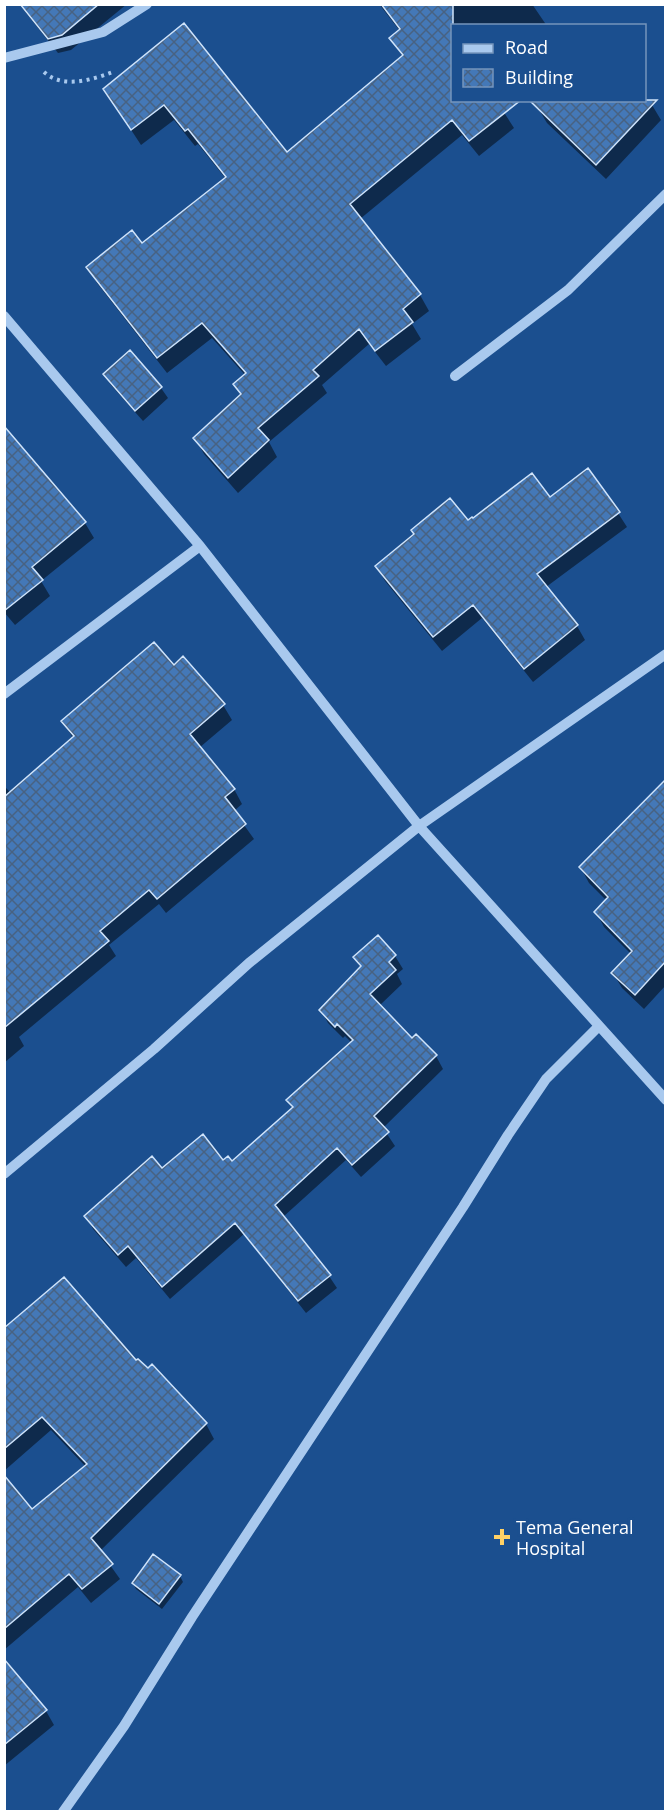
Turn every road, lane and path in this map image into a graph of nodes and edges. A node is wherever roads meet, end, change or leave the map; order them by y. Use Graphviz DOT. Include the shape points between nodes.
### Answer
graph roads {
  1 [pos="147,4"];
  2 [pos="20,52"];
  3 [pos="4,58"];
  4 [pos="113,72"];
  5 [pos="666,194"];
  6 [pos="4,316"];
  7 [pos="455,376"];
  8 [pos="200,546"];
  9 [pos="666,654"];
  10 [pos="4,694"];
  11 [pos="419,826"];
  12 [pos="598,1027"];
  13 [pos="666,1100"];
  14 [pos="4,1174"];
  15 [pos="63,1812"];
  1 -- 2 [label="street" via="103,32"];
  2 -- 3 [label="street"];
  2 -- 4 [label="path" via="53,80 89,81"];
  5 -- 7 [label="street" via="568,290"];
  6 -- 8 [label="street"];
  8 -- 10 [label="street"];
  8 -- 11 [label="street"];
  9 -- 11 [label="street"];
  11 -- 12 [label="street"];
  11 -- 14 [label="street" via="249,963 154,1049"];
  12 -- 13 [label="street"];
  12 -- 15 [label="street" via="546,1079 514,1125 124,1726"];
}
